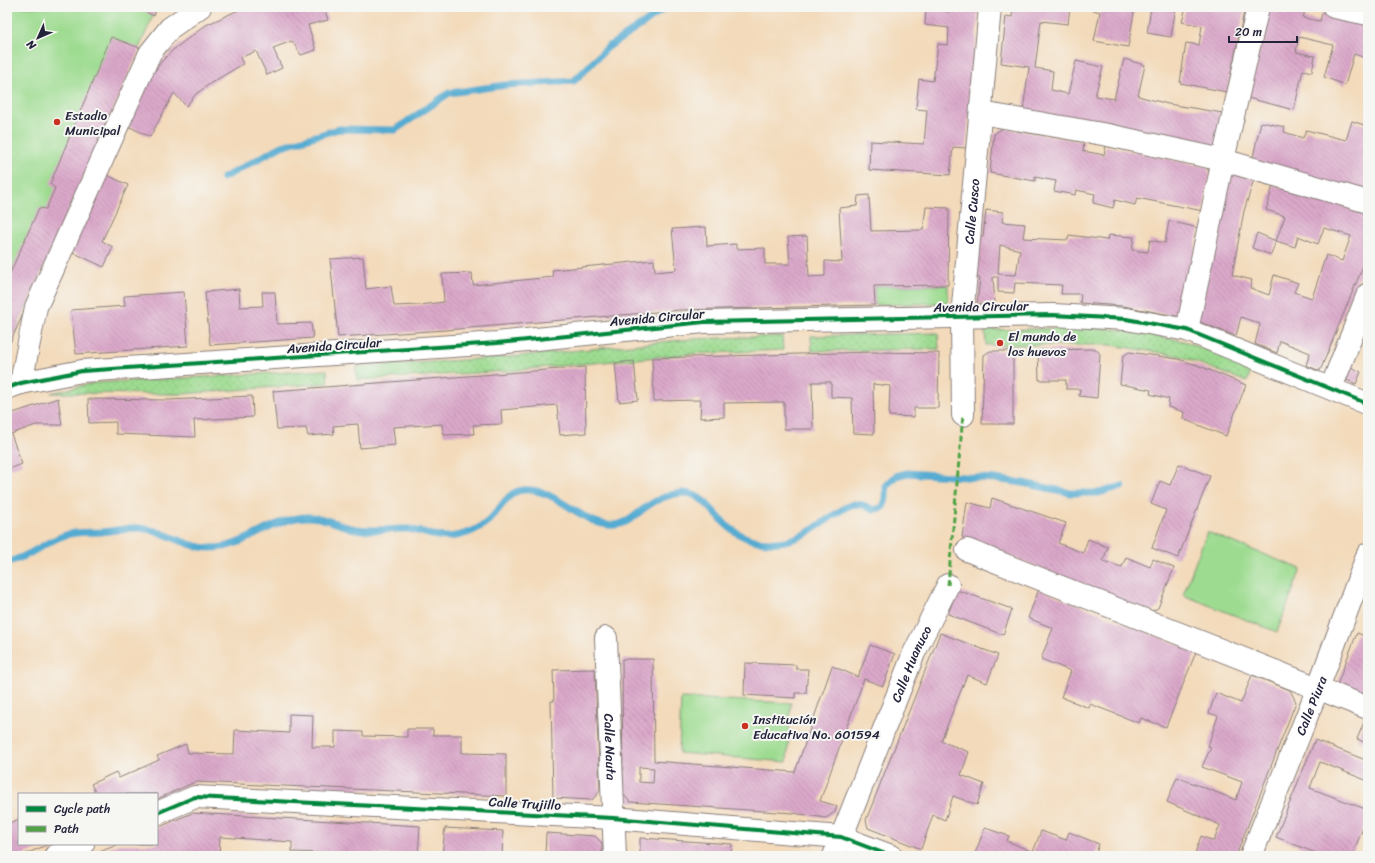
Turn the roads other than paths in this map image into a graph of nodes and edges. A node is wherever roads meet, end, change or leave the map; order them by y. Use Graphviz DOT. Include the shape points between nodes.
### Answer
graph roads {
  1 [pos="990,7"];
  2 [pos="1258,7"];
  3 [pos="1334,7"];
  4 [pos="190,10"];
  5 [pos="1368,14"];
  6 [pos="981,113"];
  7 [pos="1223,160"];
  8 [pos="1368,202"];
  9 [pos="1368,294"];
  10 [pos="962,316"];
  11 [pos="1187,330"];
  12 [pos="14,385"];
  13 [pos="1331,388"];
  14 [pos="1368,404"];
  15 [pos="963,415"];
  16 [pos="967,550"];
  17 [pos="1368,554"];
  18 [pos="948,585"];
  19 [pos="606,638"];
  20 [pos="1318,688"];
  21 [pos="1368,708"];
  22 [pos="158,813"];
  23 [pos="613,818"];
  24 [pos="81,845"];
  25 [pos="838,846"];
  26 [pos="55,856"];
  27 [pos="615,856"];
  28 [pos="891,856"];
  29 [pos="1252,856"];
  1 -- 6 [label="street, Calle Cusco"];
  2 -- 7 [label="street"];
  3 -- 5 [label="street"];
  4 -- 12 [label="street" via="170,28 150,53 36,307"];
  6 -- 7 [label="street" via="1108,135"];
  6 -- 10 [label="street, Calle Cusco"];
  7 -- 8 [label="street"];
  7 -- 11 [label="street"];
  9 -- 13 [label="street"];
  10 -- 11 [label="street, Avenida Circular" via="1099,316"];
  10 -- 12 [label="street, Avenida Circular" via="704,322 497,343 82,371"];
  10 -- 15 [label="street, Calle Cusco"];
  11 -- 13 [label="street, Avenida Circular"];
  13 -- 14 [label="street, Avenida Circular"];
  16 -- 20 [label="street"];
  17 -- 20 [label="street, Calle Piura"];
  18 -- 25 [label="street, Calle Huanuco" via="914,653"];
  19 -- 23 [label="street, Calle Nauta"];
  20 -- 21 [label="street"];
  20 -- 29 [label="street, Calle Piura"];
  22 -- 23 [label="street, Calle Trujillo" via="195,797"];
  23 -- 25 [label="street, Calle Trujillo"];
  23 -- 27 [label="street, Calle Nauta"];
  24 -- 26 [label="street"];
  25 -- 28 [label="street, Calle Trujillo"];
}
